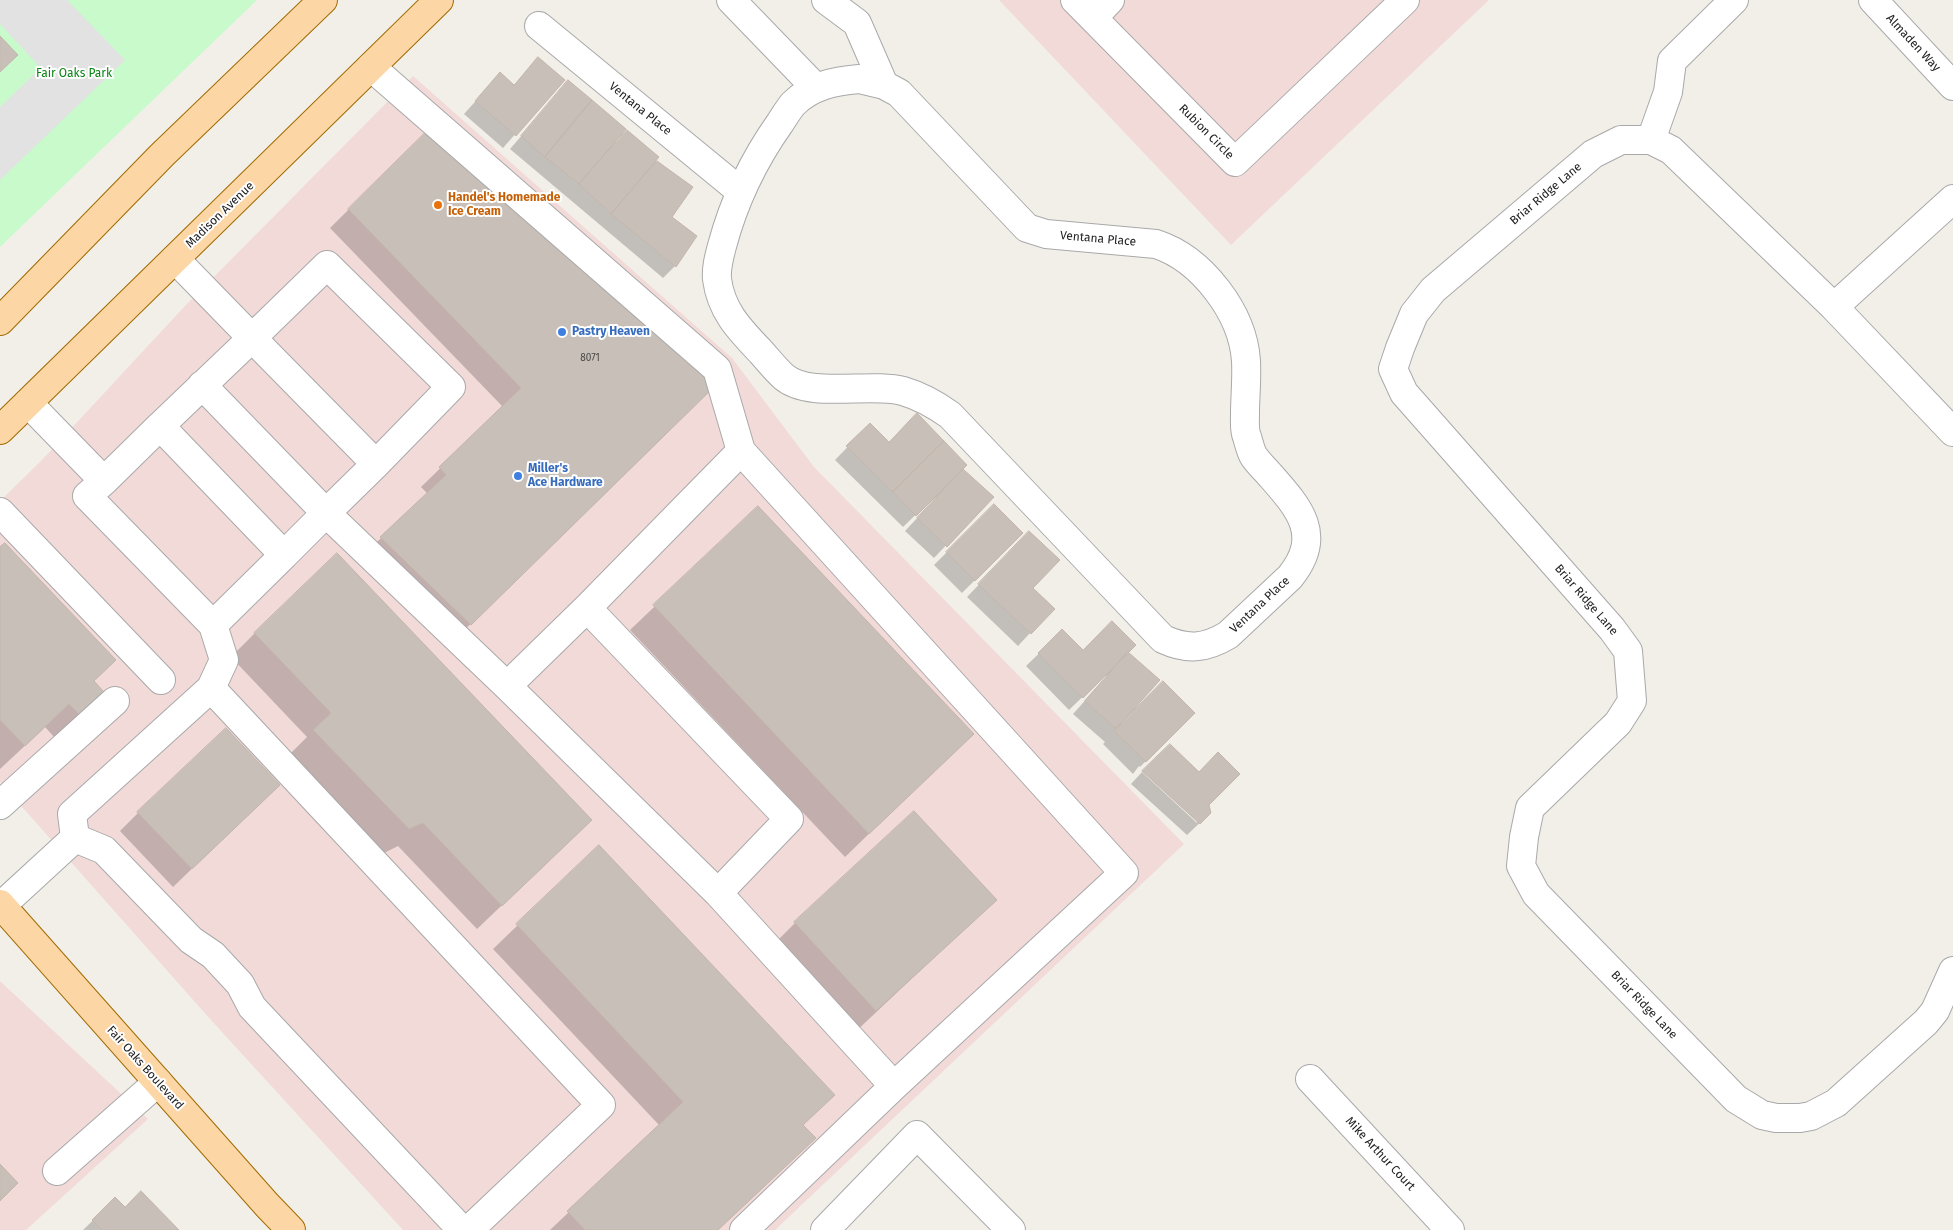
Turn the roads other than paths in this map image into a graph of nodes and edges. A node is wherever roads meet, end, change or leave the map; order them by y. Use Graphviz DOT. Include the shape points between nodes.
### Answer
graph roads {
  1 [pos="323,0"];
  2 [pos="439,0"];
  3 [pos="731,0"];
  4 [pos="826,0"];
  5 [pos="1405,0"];
  6 [pos="1734,0"];
  7 [pos="1873,0"];
  8 [pos="1092,6"];
  9 [pos="539,26"];
  10 [pos="371,66"];
  11 [pos="884,85"];
  12 [pos="1953,86"];
  13 [pos="816,88"];
  14 [pos="1651,140"];
  15 [pos="740,191"];
  16 [pos="1953,199"];
  17 [pos="176,259"];
  18 [pos="1834,307"];
  19 [pos="0,321"];
  20 [pos="252,338"];
  21 [pos="202,385"];
  22 [pos="28,403"];
  23 [pos="160,426"];
  24 [pos="0,430"];
  25 [pos="1953,432"];
  26 [pos="741,451"];
  27 [pos="376,464"];
  28 [pos="104,480"];
  29 [pos="0,512"];
  30 [pos="326,513"];
  31 [pos="284,555"];
  32 [pos="587,608"];
  33 [pos="213,625"];
  34 [pos="161,680"];
  35 [pos="507,686"];
  36 [pos="211,688"];
  37 [pos="114,701"];
  38 [pos="0,805"];
  39 [pos="75,838"];
  40 [pos="718,893"];
  41 [pos="0,906"];
  42 [pos="1951,983"];
  43 [pos="1310,1079"];
  44 [pos="158,1082"];
  45 [pos="894,1086"];
  46 [pos="57,1172"];
  47 [pos="291,1230"];
  48 [pos="462,1230"];
  49 [pos="469,1230"];
  50 [pos="744,1230"];
  51 [pos="825,1230"];
  52 [pos="1011,1230"];
  53 [pos="1450,1230"];
  1 -- 19 [label="main road" via="162,155"];
  2 -- 10 [label="main road, Madison Avenue"];
  3 -- 13 [label="street"];
  4 -- 11 [label="street" via="857,23"];
  5 -- 8 [label="street, Rubion Circle" via="1235,162"];
  6 -- 14 [label="street" via="1672,61 1668,92"];
  7 -- 12 [label="street, Almaden Way"];
  9 -- 15 [label="street, Ventana Place"];
  10 -- 17 [label="main road, Madison Avenue"];
  10 -- 26 [label="street" via="716,369"];
  11 -- 13 [label="street, Ventana Place" via="858,79"];
  11 -- 15 [label="street, Ventana Place" via="899,93 1027,228 1046,234 1156,244 1172,249 1196,267 1227,304 1239,329 1246,360 1245,434 1253,456 1294,502 1302,516 1306,539 1298,568 1228,635 1216,642 1191,647 1163,638 950,415 934,404 903,391 815,389 785,378 733,322 722,304 717,264"];
  13 -- 15 [label="street, Ventana Place" via="793,105 760,151"];
  14 -- 18 [label="street, Briar Ridge Lane" via="1671,150"];
  14 -- 42 [label="street, Briar Ridge Lane" via="1621,140 1593,154 1433,290 1414,314 1393,369 1404,393 1628,651 1632,701 1618,723 1530,808 1521,866 1542,901 1736,1099 1762,1115 1800,1118 1836,1104 1926,1022"];
  16 -- 18 [label="street"];
  17 -- 20 [label="street"];
  17 -- 22 [label="main road, Madison Avenue"];
  18 -- 25 [label="street, Briar Ridge Lane"];
  20 -- 21 [label="street"];
  20 -- 27 [label="street"];
  20 -- 27 [label="street" via="327,265 451,387"];
  21 -- 23 [label="street"];
  21 -- 30 [label="street"];
  22 -- 24 [label="main road, Madison Avenue"];
  22 -- 28 [label="street"];
  23 -- 28 [label="street"];
  23 -- 31 [label="street"];
  26 -- 32 [label="street"];
  26 -- 45 [label="street" via="1124,873"];
  27 -- 30 [label="street"];
  28 -- 33 [label="street" via="87,496"];
  29 -- 34 [label="street"];
  30 -- 31 [label="street"];
  30 -- 35 [label="street"];
  31 -- 33 [label="street"];
  32 -- 35 [label="street"];
  32 -- 40 [label="street" via="789,819"];
  33 -- 36 [label="street" via="224,660"];
  35 -- 40 [label="street"];
  36 -- 39 [label="street" via="72,814"];
  36 -- 49 [label="street" via="601,1105"];
  37 -- 38 [label="street"];
  39 -- 41 [label="street"];
  39 -- 48 [label="street" via="104,850 191,940 213,955 240,984 252,1007"];
  40 -- 45 [label="street"];
  41 -- 44 [label="main road, Fair Oaks Boulevard"];
  43 -- 53 [label="street, Mike Arthur Court"];
  44 -- 46 [label="street"];
  44 -- 47 [label="main road, Fair Oaks Boulevard"];
  45 -- 50 [label="street"];
  51 -- 52 [label="street" via="917,1135"];
}
